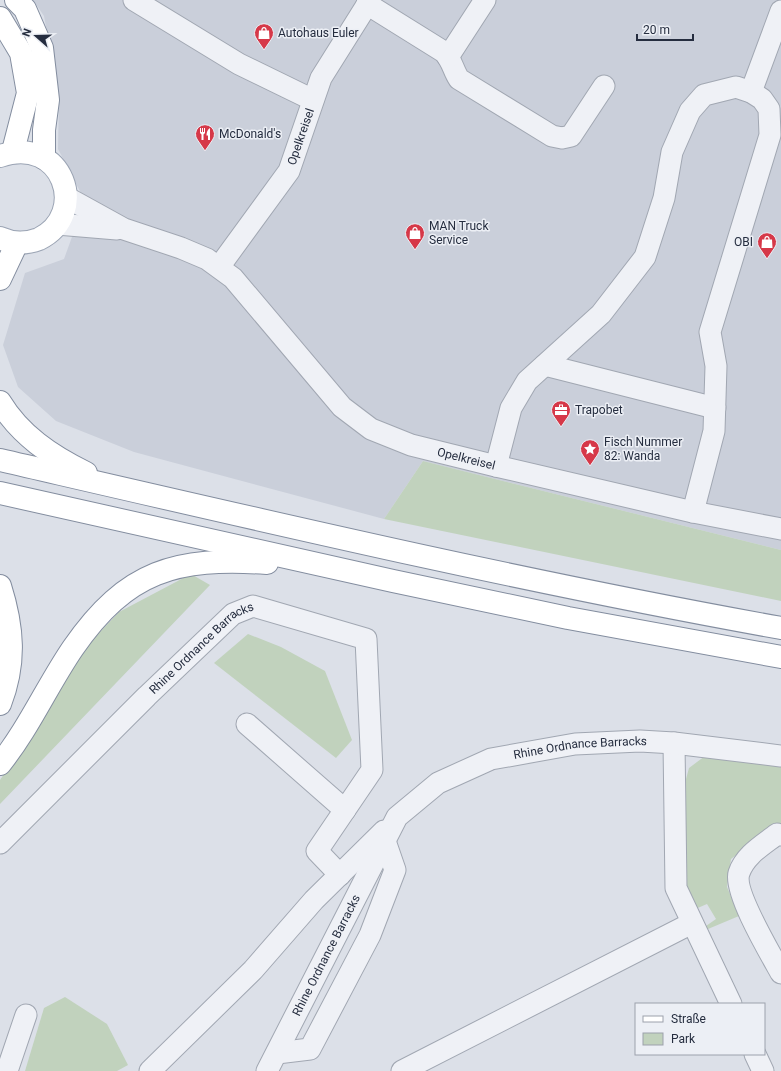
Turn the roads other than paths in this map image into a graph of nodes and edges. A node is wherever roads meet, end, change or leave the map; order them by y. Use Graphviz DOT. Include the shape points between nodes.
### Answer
graph roads {
  1 [pos="16,0"];
  2 [pos="134,0"];
  3 [pos="485,0"];
  4 [pos="368,2"];
  5 [pos="781,11"];
  6 [pos="0,18"];
  7 [pos="448,57"];
  8 [pos="604,86"];
  9 [pos="751,92"];
  10 [pos="313,100"];
  11 [pos="7,154"];
  12 [pos="44,158"];
  13 [pos="66,197"];
  14 [pos="57,224"];
  15 [pos="124,229"];
  16 [pos="8,241"];
  17 [pos="219,267"];
  18 [pos="0,279"];
  19 [pos="545,365"];
  20 [pos="0,402"];
  21 [pos="715,408"];
  22 [pos="0,460"];
  23 [pos="496,466"];
  24 [pos="116,487"];
  25 [pos="0,493"];
  26 [pos="693,512"];
  27 [pos="781,529"];
  28 [pos="336,568"];
  29 [pos="0,586"];
  30 [pos="696,613"];
  31 [pos="781,614"];
  32 [pos="781,628"];
  33 [pos="781,657"];
  34 [pos="0,704"];
  35 [pos="247,724"];
  36 [pos="674,743"];
  37 [pos="781,756"];
  38 [pos="0,764"];
  39 [pos="345,810"];
  40 [pos="397,818"];
  41 [pos="781,835"];
  42 [pos="385,840"];
  43 [pos="0,843"];
  44 [pos="340,875"];
  45 [pos="692,923"];
  46 [pos="781,973"];
  47 [pos="731,1003"];
  48 [pos="26,1015"];
  49 [pos="277,1053"];
  50 [pos="755,1055"];
  51 [pos="7,1071"];
  52 [pos="150,1071"];
  53 [pos="267,1071"];
  54 [pos="402,1071"];
  55 [pos="763,1071"];
  1 -- 12 [label="main road" via="25,9 42,48 48,100"];
  2 -- 10 [label="street" via="239,64"];
  3 -- 7 [label="street"];
  4 -- 7 [label="street"];
  4 -- 10 [label="street, Opelkreisel" via="321,78"];
  5 -- 9 [label="street"];
  6 -- 11 [label="main road" via="21,53 28,93"];
  7 -- 8 [label="street" via="459,79 552,136 562,138 571,136"];
  9 -- 19 [label="street" via="736,87 704,95 690,111 672,152 664,198 645,257 601,314"];
  9 -- 21 [label="street" via="762,99 769,109 770,135 710,332 716,366"];
  10 -- 17 [label="street, Opelkreisel" via="289,171"];
  11 -- 12 [label="main road" via="24,151"];
  12 -- 13 [label="main road" via="56,168 63,182"];
  13 -- 14 [label="main road" via="64,211"];
  13 -- 15 [label="street, Opelkreisel"];
  14 -- 15 [label="street, Opelkreisel"];
  14 -- 16 [label="main road" via="46,235 32,242"];
  15 -- 17 [label="street, Opelkreisel" via="181,248"];
  16 -- 18 [label="main road"];
  17 -- 23 [label="street, Opelkreisel" via="233,278 342,407 371,429 411,445"];
  19 -- 21 [label="street"];
  19 -- 23 [label="street" via="527,381 511,408"];
  20 -- 24 [label="main road" via="26,436 71,466"];
  21 -- 26 [label="street" via="714,431"];
  22 -- 24 [label="main road"];
  23 -- 26 [label="street, Opelkreisel"];
  24 -- 30 [label="main road" via="281,526"];
  25 -- 28 [label="main road"];
  26 -- 27 [label="street, Opelkreisel"];
  28 -- 33 [label="main road" via="568,618"];
  28 -- 38 [label="main road" via="206,562 177,566 150,576 121,593 98,615 72,648 35,714"];
  29 -- 34 [label="main road" via="9,614 11,650 7,685"];
  30 -- 31 [label="main road"];
  30 -- 32 [label="main road"];
  35 -- 39 [label="street"];
  36 -- 37 [label="street, Rhine Ordnance Barracks"];
  36 -- 40 [label="street, Rhine Ordnance Barracks" via="640,741 575,744 491,759 438,783"];
  36 -- 45 [label="street" via="676,888"];
  39 -- 43 [label="street, Rhine Ordnance Barracks" via="372,770 366,639 253,606 233,614"];
  39 -- 44 [label="street, Rhine Ordnance Barracks" via="317,851"];
  40 -- 42 [label="street, Rhine Ordnance Barracks"];
  40 -- 44 [label="street, Rhine Ordnance Barracks"];
  41 -- 46 [label="street" via="777,834 752,853 739,874 741,895"];
  42 -- 49 [label="street, Rhine Ordnance Barracks"];
  42 -- 49 [label="street" via="395,870 370,935 310,1049"];
  44 -- 52 [label="street, Rhine Ordnance Barracks" via="314,900 253,970"];
  45 -- 47 [label="street"];
  45 -- 54 [label="street"];
  48 -- 51 [label="street"];
  49 -- 53 [label="street, Rhine Ordnance Barracks"];
  50 -- 55 [label="street"];
}
